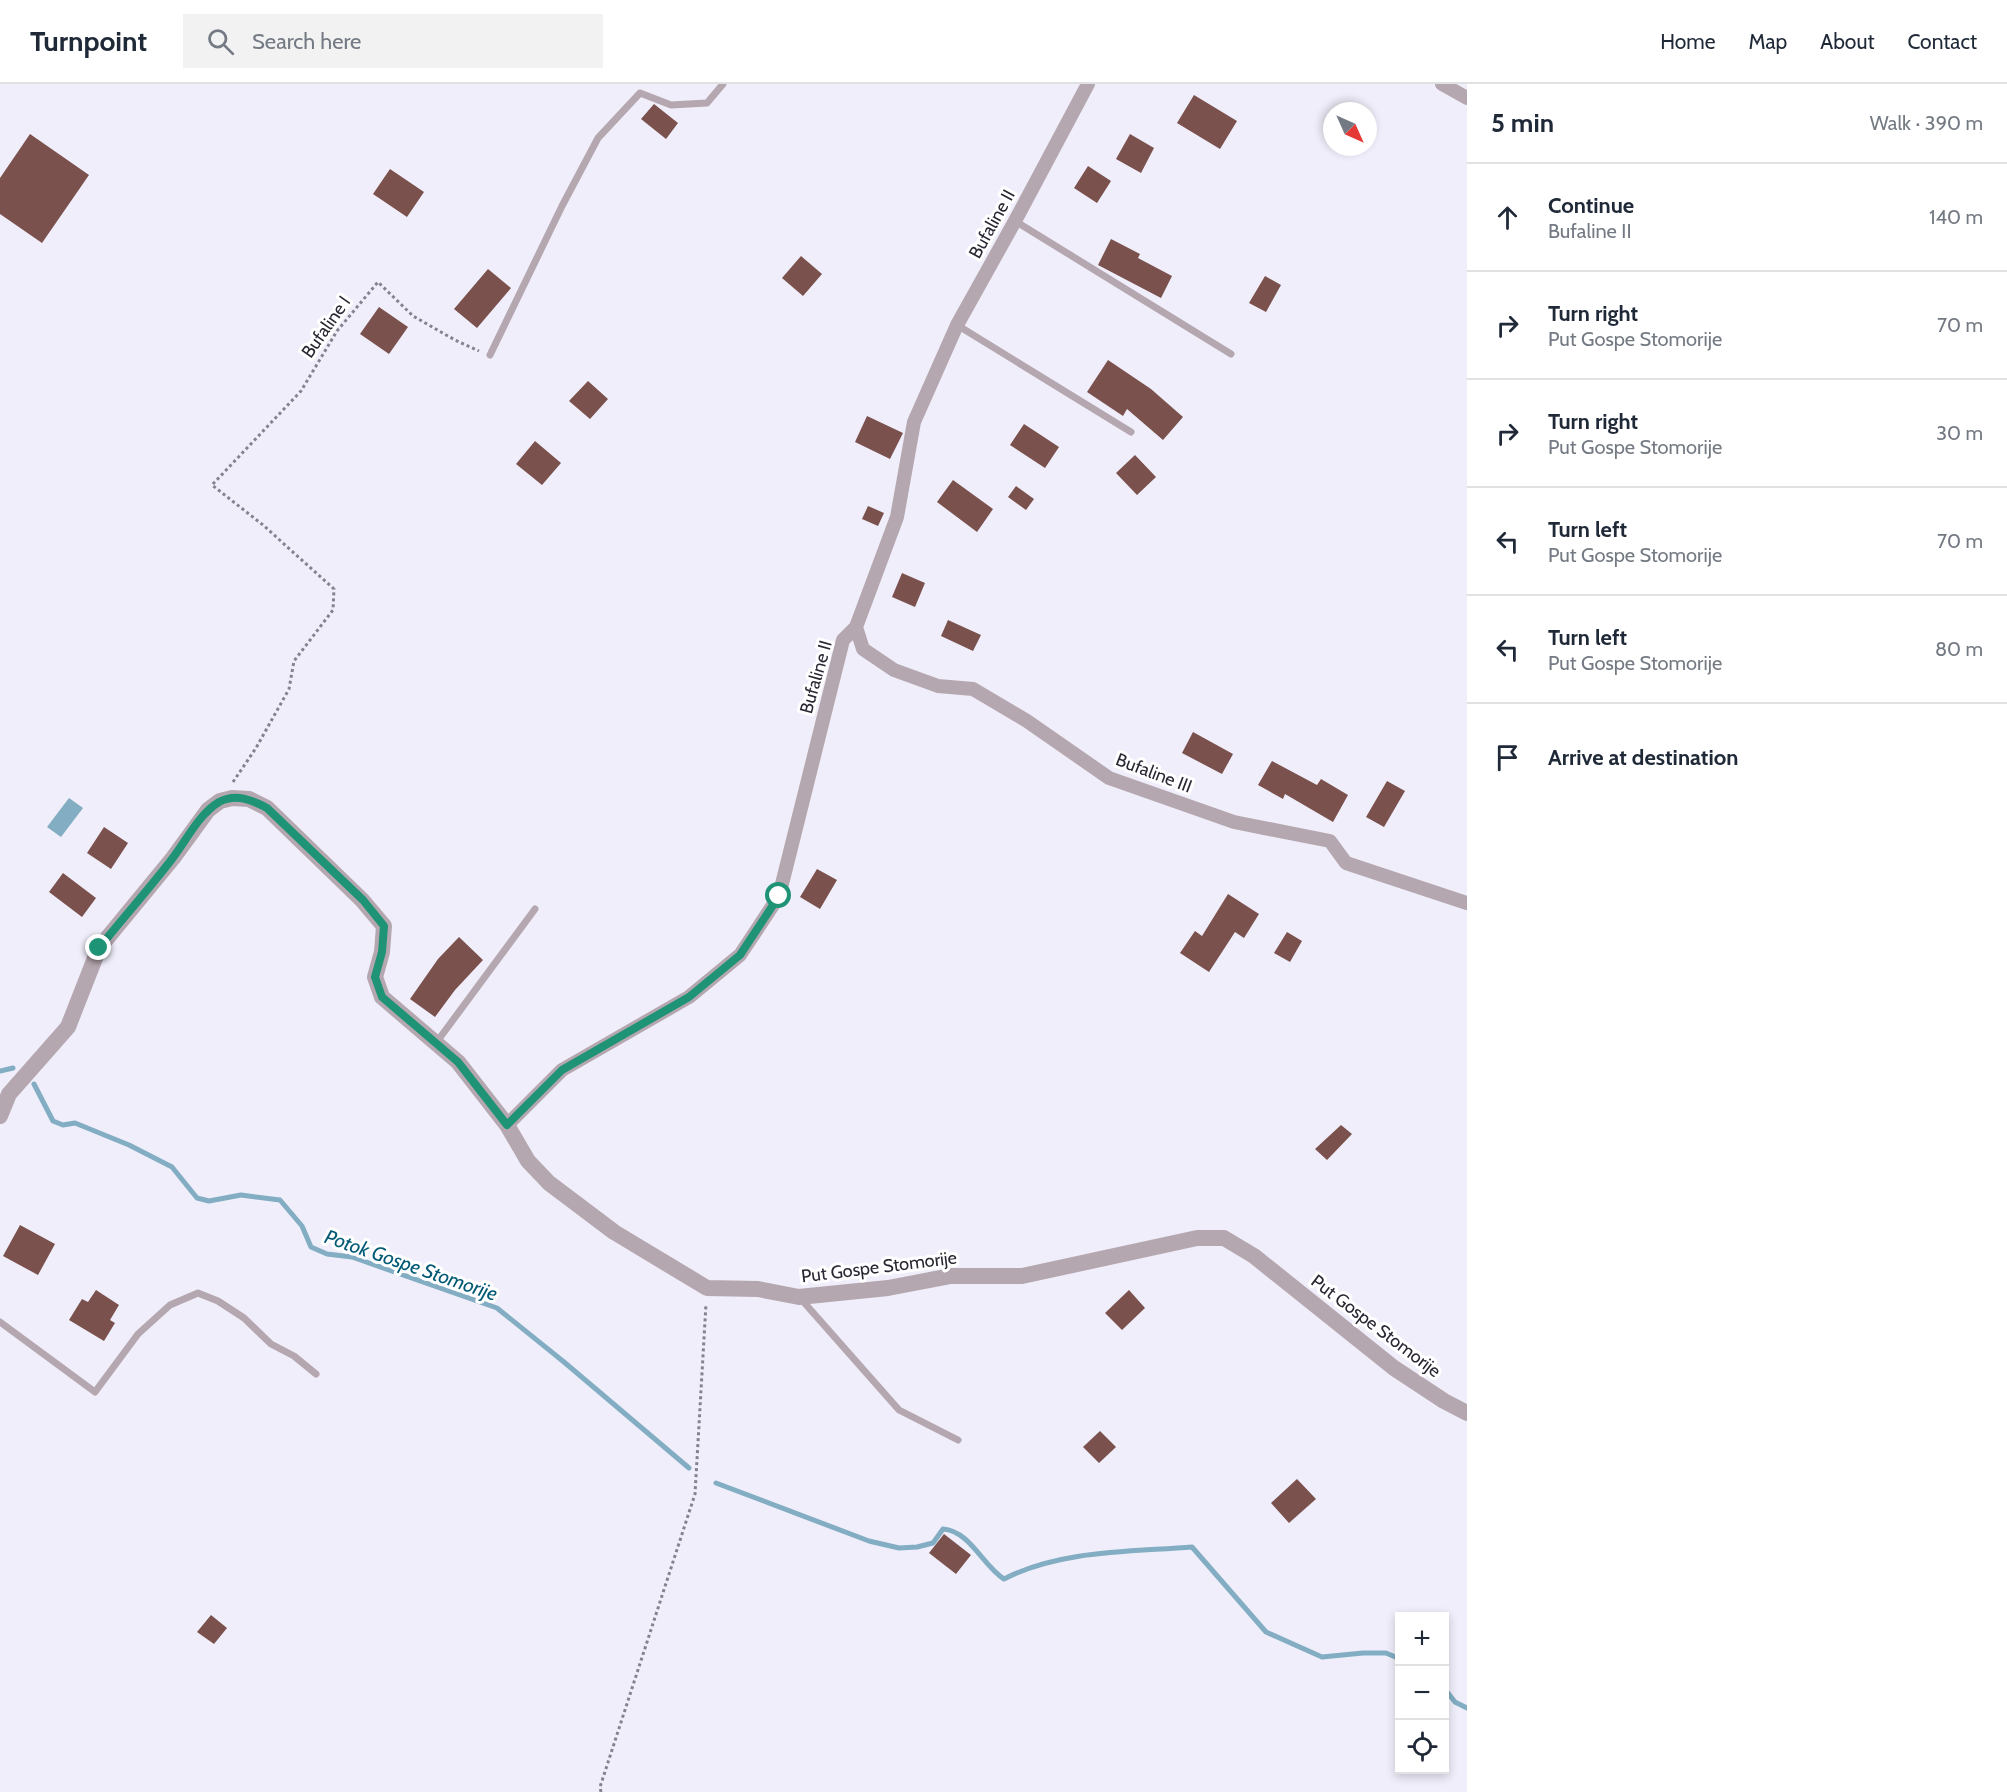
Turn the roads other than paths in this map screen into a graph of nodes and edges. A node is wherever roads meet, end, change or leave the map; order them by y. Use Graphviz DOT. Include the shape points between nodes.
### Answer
graph roads {
  1 [pos="723,84"];
  2 [pos="1088,84"];
  3 [pos="1442,84"];
  4 [pos="1467,98"];
  5 [pos="1015,221"];
  6 [pos="957,325"];
  7 [pos="1231,354"];
  8 [pos="490,355"];
  9 [pos="1131,432"];
  10 [pos="856,627"];
  11 [pos="1467,903"];
  12 [pos="535,909"];
  13 [pos="436,1043"];
  14 [pos="0,1116"];
  15 [pos="507,1125"];
  16 [pos="799,1298"];
  17 [pos="0,1322"];
  18 [pos="316,1374"];
  19 [pos="1467,1413"];
  20 [pos="958,1440"];
  1 -- 8 [label="lane" via="706,103 671,105 639,93 598,138"];
  2 -- 5 [label="street, Bufaline II"];
  3 -- 4 [label="street"];
  5 -- 6 [label="street, Bufaline II"];
  5 -- 7 [label="lane"];
  6 -- 9 [label="lane"];
  6 -- 10 [label="street, Bufaline II" via="914,422 897,517"];
  10 -- 11 [label="street, Bufaline III" via="863,649 894,670 938,686 973,689 1109,778 1234,822 1330,841 1346,863"];
  10 -- 15 [label="street, Bufaline II" via="843,639 779,896 740,955 689,997 562,1070"];
  12 -- 13 [label="lane"];
  13 -- 14 [label="street" via="382,997 375,977 384,926 363,900 267,808 249,798 232,798 208,810 99,948 68,1027 9,1094"];
  13 -- 15 [label="street" via="458,1062"];
  15 -- 16 [label="street, Put Gospe Stomorije" via="528,1161 549,1183 615,1232 707,1288 758,1289"];
  16 -- 19 [label="street, Put Gospe Stomorije" via="951,1276 1022,1276 1197,1238 1224,1238 1254,1256 1394,1368"];
  16 -- 20 [label="lane" via="899,1410"];
  17 -- 18 [label="lane" via="95,1392 138,1334 170,1305 198,1293 244,1318 271,1344"];
}
